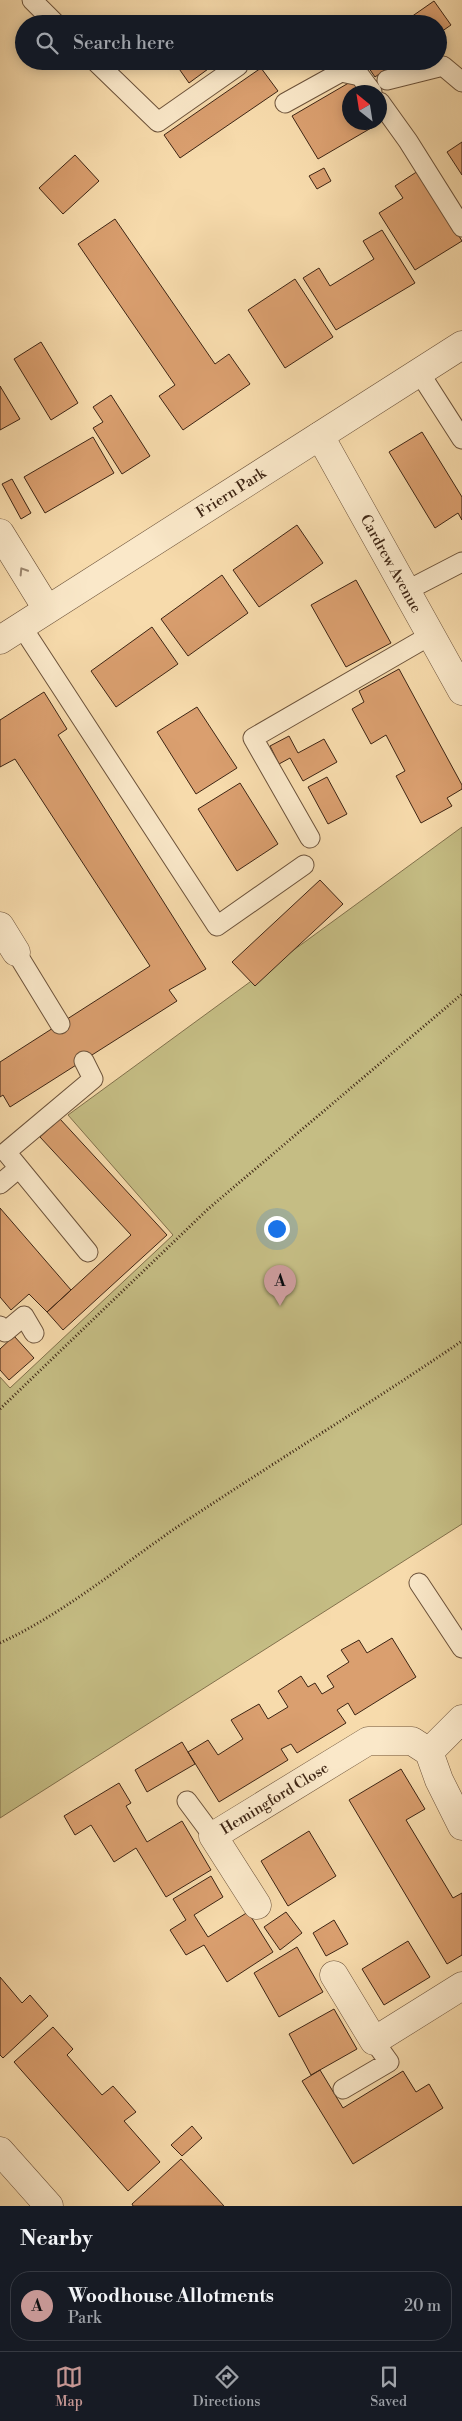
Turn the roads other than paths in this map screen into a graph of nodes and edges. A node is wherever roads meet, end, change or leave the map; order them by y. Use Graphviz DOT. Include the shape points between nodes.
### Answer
graph roads {
  1 [pos="32,0"];
  2 [pos="47,15"];
  3 [pos="104,70"];
  4 [pos="232,70"];
  5 [pos="426,70"];
  6 [pos="447,70"];
  7 [pos="387,80"];
  8 [pos="462,82"];
  9 [pos="367,85"];
  10 [pos="285,103"];
  11 [pos="387,112"];
  12 [pos="462,227"];
  13 [pos="462,345"];
  14 [pos="418,372"];
  15 [pos="320,436"];
  16 [pos="462,439"];
  17 [pos="0,533"];
  18 [pos="462,562"];
  19 [pos="406,591"];
  20 [pos="47,609"];
  21 [pos="11,633"];
  22 [pos="431,635"];
  23 [pos="462,691"];
  24 [pos="310,838"];
  25 [pos="304,865"];
  26 [pos="0,926"];
  27 [pos="16,952"];
  28 [pos="60,1024"];
  29 [pos="84,1061"];
  30 [pos="19,1168"];
  31 [pos="0,1184"];
  32 [pos="88,1252"];
  33 [pos="0,1326"];
  34 [pos="34,1333"];
  35 [pos="418,1584"];
  36 [pos="462,1648"];
  37 [pos="462,1719"];
  38 [pos="421,1747"];
  39 [pos="186,1801"];
  40 [pos="462,1826"];
  41 [pos="213,1836"];
  42 [pos="257,1905"];
  43 [pos="334,1975"];
  44 [pos="462,1986"];
  45 [pos="374,2041"];
  46 [pos="343,2089"];
  47 [pos="0,2151"];
  48 [pos="49,2206"];
  1 -- 2 [label="lane"];
  3 -- 4 [label="lane" via="158,122"];
  5 -- 7 [label="lane"];
  6 -- 8 [label="lane"];
  9 -- 10 [label="lane" via="360,76 341,72"];
  11 -- 12 [label="lane"];
  13 -- 14 [label="street, Friern Park"];
  14 -- 15 [label="street, Friern Park"];
  14 -- 16 [label="lane"];
  15 -- 19 [label="street, Cardrew Avenue"];
  15 -- 20 [label="street, Friern Park"];
  20 -- 17 [label="street, one-way"];
  18 -- 19 [label="lane"];
  19 -- 22 [label="street, Cardrew Avenue"];
  20 -- 21 [label="street, Friern Park"];
  21 -- 25 [label="lane" via="217,926"];
  22 -- 23 [label="street, Cardrew Avenue"];
  22 -- 24 [label="lane" via="252,738"];
  26 -- 27 [label="street"];
  27 -- 28 [label="lane"];
  29 -- 30 [label="lane" via="93,1080 6,1152"];
  30 -- 31 [label="lane"];
  30 -- 32 [label="lane"];
  33 -- 34 [label="lane" via="5,1332 24,1316"];
  35 -- 36 [label="lane"];
  37 -- 38 [label="street"];
  38 -- 40 [label="street"];
  38 -- 41 [label="street, Hemingford Close" via="368,1741"];
  39 -- 41 [label="lane"];
  41 -- 42 [label="street, Hemingford Close"];
  43 -- 45 [label="street"];
  44 -- 45 [label="street"];
  45 -- 46 [label="lane" via="389,2062"];
  47 -- 48 [label="street"];
}
